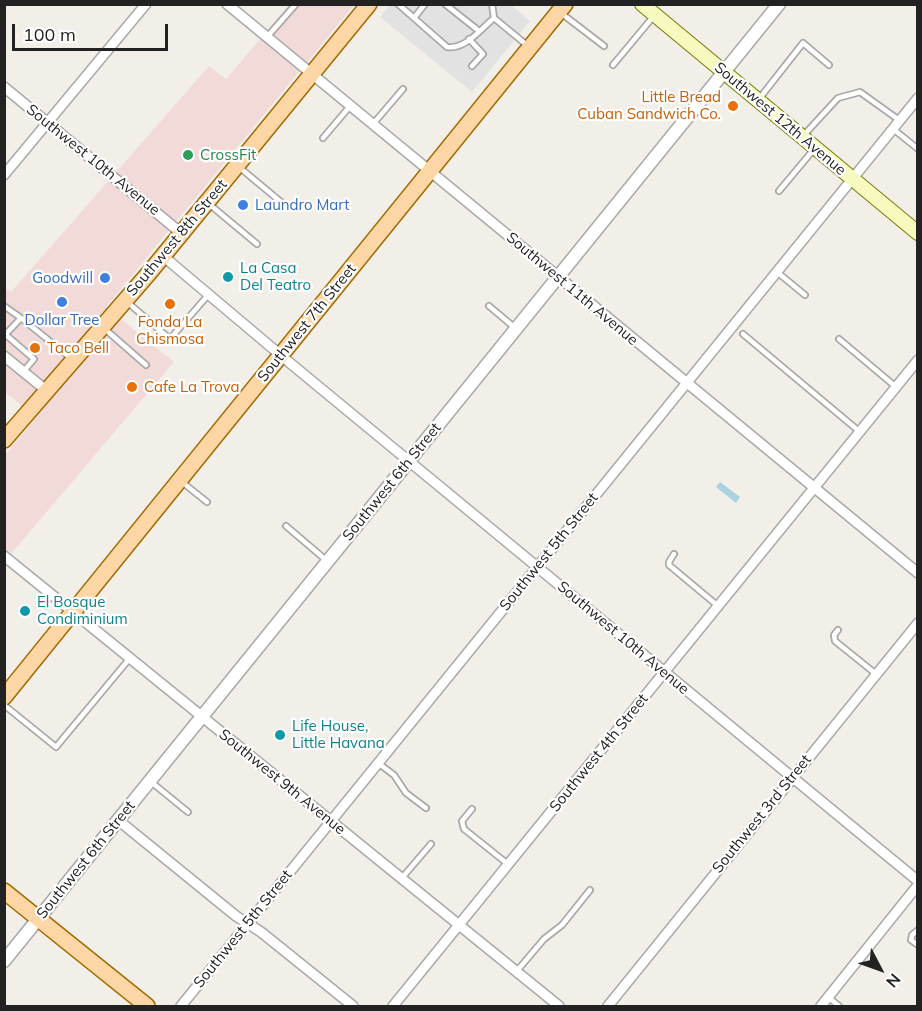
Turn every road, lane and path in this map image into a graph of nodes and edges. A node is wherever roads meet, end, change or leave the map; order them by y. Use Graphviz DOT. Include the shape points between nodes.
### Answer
graph roads {
  1 [pos="146,4"];
  2 [pos="227,4"];
  3 [pos="296,4"];
  4 [pos="369,4"];
  5 [pos="398,4"];
  6 [pos="425,4"];
  7 [pos="445,4"];
  8 [pos="642,4"];
  9 [pos="780,4"];
  10 [pos="493,5"];
  11 [pos="562,8"];
  12 [pos="655,15"];
  13 [pos="414,18"];
  14 [pos="494,18"];
  15 [pos="479,31"];
  16 [pos="267,37"];
  17 [pos="469,39"];
  18 [pos="604,46"];
  19 [pos="530,47"];
  20 [pos="613,65"];
  21 [pos="828,65"];
  22 [pos="472,66"];
  23 [pos="724,72"];
  24 [pos="313,74"];
  25 [pos="4,87"];
  26 [pos="403,89"];
  27 [pos="757,101"];
  28 [pos="916,104"];
  29 [pos="351,105"];
  30 [pos="899,120"];
  31 [pos="48,123"];
  32 [pos="373,124"];
  33 [pos="892,129"];
  34 [pos="801,137"];
  35 [pos="323,138"];
  36 [pos="814,148"];
  37 [pos="918,149"];
  38 [pos="237,165"];
  39 [pos="430,171"];
  40 [pos="4,175"];
  41 [pos="851,178"];
  42 [pos="779,190"];
  43 [pos="207,202"];
  44 [pos="281,202"];
  45 [pos="181,233"];
  46 [pos="918,233"];
  47 [pos="257,244"];
  48 [pos="163,256"];
  49 [pos="776,272"];
  50 [pos="558,276"];
  51 [pos="209,294"];
  52 [pos="805,295"];
  53 [pos="125,301"];
  54 [pos="4,306"];
  55 [pos="489,306"];
  56 [pos="21,318"];
  57 [pos="103,327"];
  58 [pos="516,329"];
  59 [pos="743,334"];
  60 [pos="5,336"];
  61 [pos="839,339"];
  62 [pos="281,355"];
  63 [pos="4,356"];
  64 [pos="918,360"];
  65 [pos="74,361"];
  66 [pos="146,364"];
  67 [pos="23,372"];
  68 [pos="686,383"];
  69 [pos="896,387"];
  70 [pos="47,391"];
  71 [pos="860,432"];
  72 [pos="4,440"];
  73 [pos="409,461"];
  74 [pos="180,480"];
  75 [pos="814,488"];
  76 [pos="207,502"];
  77 [pos="286,526"];
  78 [pos="674,554"];
  79 [pos="4,556"];
  80 [pos="328,561"];
  81 [pos="536,566"];
  82 [pos="918,573"];
  83 [pos="718,606"];
  84 [pos="74,612"];
  85 [pos="918,623"];
  86 [pos="838,630"];
  87 [pos="130,658"];
  88 [pos="664,672"];
  89 [pos="876,674"];
  90 [pos="4,697"];
  91 [pos="4,705"];
  92 [pos="202,717"];
  93 [pos="378,762"];
  94 [pos="792,777"];
  95 [pos="150,781"];
  96 [pos="426,808"];
  97 [pos="472,809"];
  98 [pos="188,812"];
  99 [pos="118,820"];
  100 [pos="330,821"];
  101 [pos="431,844"];
  102 [pos="508,865"];
  103 [pos="401,879"];
  104 [pos="918,883"];
  105 [pos="590,890"];
  106 [pos="4,891"];
  107 [pos="39,919"];
  108 [pos="248,923"];
  109 [pos="459,925"];
  110 [pos="918,930"];
  111 [pos="918,945"];
  112 [pos="4,961"];
  113 [pos="516,972"];
  114 [pos="828,997"];
  115 [pos="147,1006"];
  116 [pos="181,1006"];
  117 [pos="353,1006"];
  118 [pos="393,1006"];
  119 [pos="559,1006"];
  120 [pos="608,1006"];
  121 [pos="821,1006"];
  122 [pos="839,1006"];
  1 -- 31 [label="street"];
  2 -- 16 [label="street, Southwest 11th Avenue"];
  3 -- 16 [label="lane"];
  4 -- 24 [label="main road, Southwest 8th Street"];
  5 -- 13 [label="lane"];
  6 -- 13 [label="lane"];
  7 -- 15 [label="lane"];
  8 -- 12 [label="main road, Southwest 12th Avenue"];
  9 -- 23 [label="street, Southwest 6th Street"];
  10 -- 14 [label="lane"];
  11 -- 18 [label="lane"];
  11 -- 19 [label="main road, Southwest 7th Street"];
  12 -- 20 [label="lane"];
  12 -- 23 [label="main road, Southwest 12th Avenue"];
  13 -- 17 [label="lane" via="447,47 454,48"];
  14 -- 15 [label="lane"];
  14 -- 19 [label="lane"];
  15 -- 17 [label="lane"];
  16 -- 24 [label="street, Southwest 11th Avenue"];
  17 -- 22 [label="lane" via="483,54"];
  19 -- 39 [label="main road, Southwest 7th Street"];
  21 -- 27 [label="lane" via="803,43"];
  23 -- 27 [label="main road, Southwest 12th Avenue"];
  23 -- 50 [label="street, Southwest 6th Street"];
  24 -- 29 [label="street, Southwest 11th Avenue"];
  24 -- 38 [label="main road, Southwest 8th Street"];
  25 -- 31 [label="street, Southwest 10th Avenue"];
  26 -- 32 [label="lane"];
  27 -- 34 [label="main road, Southwest 12th Avenue"];
  28 -- 30 [label="street, Southwest 5th Street"];
  29 -- 32 [label="street, Southwest 11th Avenue"];
  29 -- 35 [label="lane"];
  30 -- 33 [label="street, Southwest 5th Street"];
  30 -- 34 [label="lane" via="860,92 838,98"];
  31 -- 40 [label="street"];
  31 -- 45 [label="street, Southwest 10th Avenue"];
  32 -- 39 [label="street, Southwest 11th Avenue"];
  33 -- 37 [label="lane"];
  33 -- 41 [label="street, Southwest 5th Street"];
  34 -- 36 [label="main road, Southwest 12th Avenue"];
  36 -- 41 [label="main road, Southwest 12th Avenue"];
  36 -- 42 [label="lane"];
  38 -- 43 [label="main road, Southwest 8th Street"];
  38 -- 44 [label="lane"];
  39 -- 50 [label="street, Southwest 11th Avenue"];
  39 -- 62 [label="main road, Southwest 7th Street"];
  41 -- 46 [label="main road, Southwest 12th Avenue"];
  41 -- 49 [label="street, Southwest 5th Street"];
  43 -- 45 [label="main road, Southwest 8th Street"];
  43 -- 47 [label="lane"];
  45 -- 48 [label="main road, Southwest 8th Street"];
  48 -- 51 [label="street, Southwest 10th Avenue"];
  48 -- 53 [label="main road, Southwest 8th Street"];
  49 -- 52 [label="lane"];
  49 -- 68 [label="street, Southwest 5th Street"];
  50 -- 58 [label="street, Southwest 6th Street"];
  50 -- 68 [label="street, Southwest 11th Avenue"];
  51 -- 53 [label="lane" via="170,339"];
  51 -- 62 [label="street, Southwest 10th Avenue"];
  53 -- 57 [label="main road, Southwest 8th Street"];
  54 -- 56 [label="lane"];
  55 -- 58 [label="lane"];
  56 -- 60 [label="lane"];
  56 -- 65 [label="lane"];
  57 -- 65 [label="main road, Southwest 8th Street"];
  57 -- 66 [label="lane"];
  58 -- 73 [label="street, Southwest 6th Street"];
  59 -- 71 [label="lane"];
  60 -- 67 [label="lane" via="34,359"];
  61 -- 69 [label="lane"];
  62 -- 73 [label="street, Southwest 10th Avenue"];
  62 -- 74 [label="main road, Southwest 7th Street"];
  63 -- 67 [label="street"];
  64 -- 69 [label="street, Southwest 4th Street"];
  65 -- 70 [label="main road, Southwest 8th Street"];
  67 -- 70 [label="street"];
  68 -- 75 [label="street, Southwest 11th Avenue"];
  68 -- 81 [label="street, Southwest 5th Street"];
  69 -- 71 [label="street, Southwest 4th Street"];
  70 -- 72 [label="main road, Southwest 8th Street"];
  71 -- 75 [label="street, Southwest 4th Street"];
  73 -- 80 [label="street, Southwest 6th Street"];
  73 -- 81 [label="street, Southwest 10th Avenue"];
  74 -- 76 [label="lane"];
  74 -- 84 [label="main road, Southwest 7th Street"];
  75 -- 82 [label="street, Southwest 11th Avenue"];
  75 -- 83 [label="street, Southwest 4th Street"];
  77 -- 80 [label="lane"];
  78 -- 83 [label="lane" via="669,566"];
  79 -- 84 [label="street, Southwest 9th Avenue"];
  80 -- 92 [label="street, Southwest 6th Street"];
  81 -- 88 [label="street, Southwest 10th Avenue"];
  81 -- 93 [label="street, Southwest 5th Street"];
  83 -- 88 [label="street, Southwest 4th Street"];
  84 -- 87 [label="street, Southwest 9th Avenue"];
  84 -- 90 [label="main road, Southwest 7th Street"];
  85 -- 89 [label="street, Southwest 3rd Street"];
  86 -- 89 [label="lane" via="835,641"];
  87 -- 91 [label="lane" via="56,747"];
  87 -- 92 [label="street, Southwest 9th Avenue"];
  88 -- 94 [label="street, Southwest 10th Avenue"];
  88 -- 102 [label="street, Southwest 4th Street"];
  89 -- 94 [label="street, Southwest 3rd Street"];
  92 -- 95 [label="street, Southwest 6th Street"];
  92 -- 100 [label="street, Southwest 9th Avenue"];
  93 -- 96 [label="lane" via="394,775 406,793"];
  93 -- 100 [label="street, Southwest 5th Street"];
  94 -- 104 [label="street, Southwest 10th Avenue"];
  94 -- 120 [label="street, Southwest 3rd Street"];
  95 -- 98 [label="lane"];
  95 -- 99 [label="street, Southwest 6th Street"];
  97 -- 102 [label="lane" via="462,820 464,829"];
  99 -- 107 [label="street, Southwest 6th Street"];
  99 -- 108 [label="street"];
  100 -- 103 [label="street, Southwest 9th Avenue"];
  100 -- 108 [label="street, Southwest 5th Street"];
  101 -- 103 [label="lane"];
  102 -- 109 [label="street, Southwest 4th Street"];
  103 -- 109 [label="street, Southwest 9th Avenue"];
  104 -- 114 [label="street"];
  105 -- 113 [label="lane"];
  106 -- 107 [label="main road"];
  107 -- 112 [label="street, Southwest 6th Street"];
  107 -- 115 [label="main road"];
  108 -- 116 [label="street, Southwest 5th Street"];
  108 -- 117 [label="street"];
  109 -- 113 [label="street, Southwest 9th Avenue"];
  109 -- 118 [label="street, Southwest 4th Street"];
  110 -- 111 [label="lane" via="911,940"];
  113 -- 119 [label="street, Southwest 9th Avenue"];
  114 -- 121 [label="street"];
  114 -- 122 [label="lane"];
}
